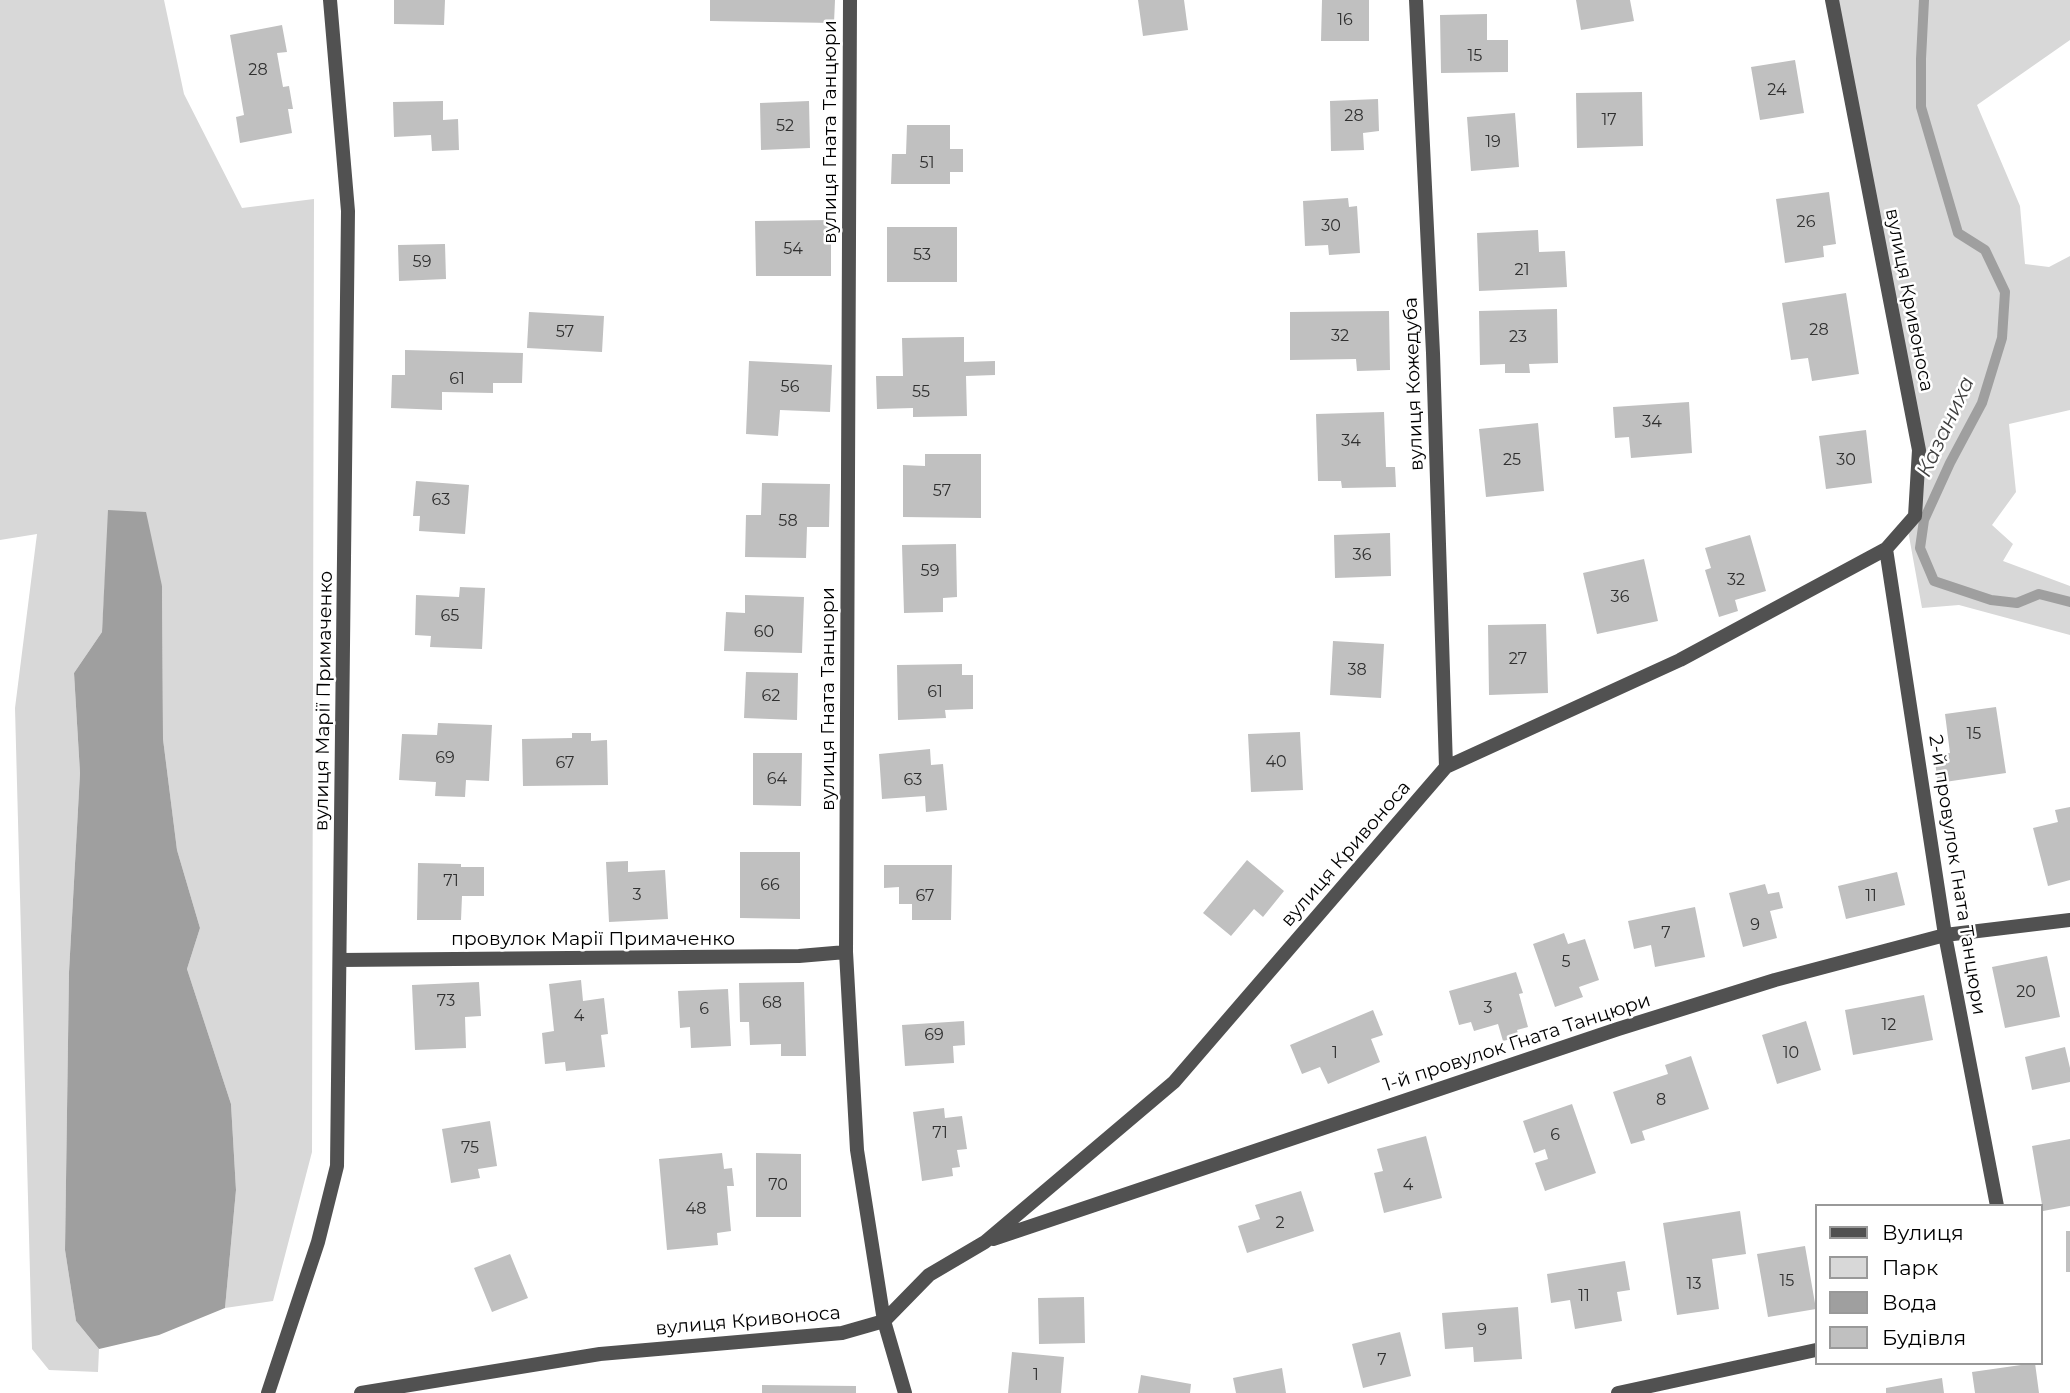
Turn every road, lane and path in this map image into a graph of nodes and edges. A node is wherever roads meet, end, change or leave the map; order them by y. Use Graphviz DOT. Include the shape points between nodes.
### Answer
graph roads {
  1 [pos="330,0"];
  2 [pos="850,0"];
  3 [pos="1416,0"];
  4 [pos="1832,0"];
  5 [pos="1886,549"];
  6 [pos="1446,766"];
  7 [pos="2070,920"];
  8 [pos="1945,935"];
  9 [pos="846,952"];
  10 [pos="340,960"];
  11 [pos="1997,1204"];
  12 [pos="985,1242"];
  13 [pos="884,1321"];
  14 [pos="1814,1350"];
  15 [pos="268,1393"];
  16 [pos="361,1393"];
  17 [pos="905,1393"];
  18 [pos="1618,1393"];
  1 -- 10 [label="street, вулиця Марії Примаченко" via="348,211"];
  2 -- 9 [label="street, вулиця Гната Танцюри"];
  3 -- 6 [label="street, вулиця Кожедуба"];
  4 -- 5 [label="street, вулиця Кривоноса" via="1919,450 1914,516"];
  5 -- 6 [label="street, вулиця Кривоноса" via="1680,660"];
  5 -- 8 [label="street, 2-й провулок Гната Танцюри"];
  6 -- 12 [label="street, вулиця Кривоноса" via="1174,1082"];
  7 -- 8 [label="street, 1-й провулок Гната Танцюри"];
  8 -- 11 [label="street, 2-й провулок Гната Танцюри"];
  8 -- 12 [label="street, 1-й провулок Гната Танцюри" via="1775,980 1618,1029"];
  9 -- 10 [label="street, провулок Марії Примаченко" via="799,957"];
  9 -- 13 [label="street, вулиця Гната Танцюри" via="857,1150"];
  10 -- 15 [label="street, вулиця Марії Примаченко" via="337,1166 318,1242"];
  12 -- 13 [label="street, вулиця Кривоноса" via="929,1275"];
  13 -- 16 [label="street, вулиця Кривоноса" via="842,1333 600,1354"];
  13 -- 17 [label="street, вулиця Гната Танцюри"];
  14 -- 18 [label="street"];
}
